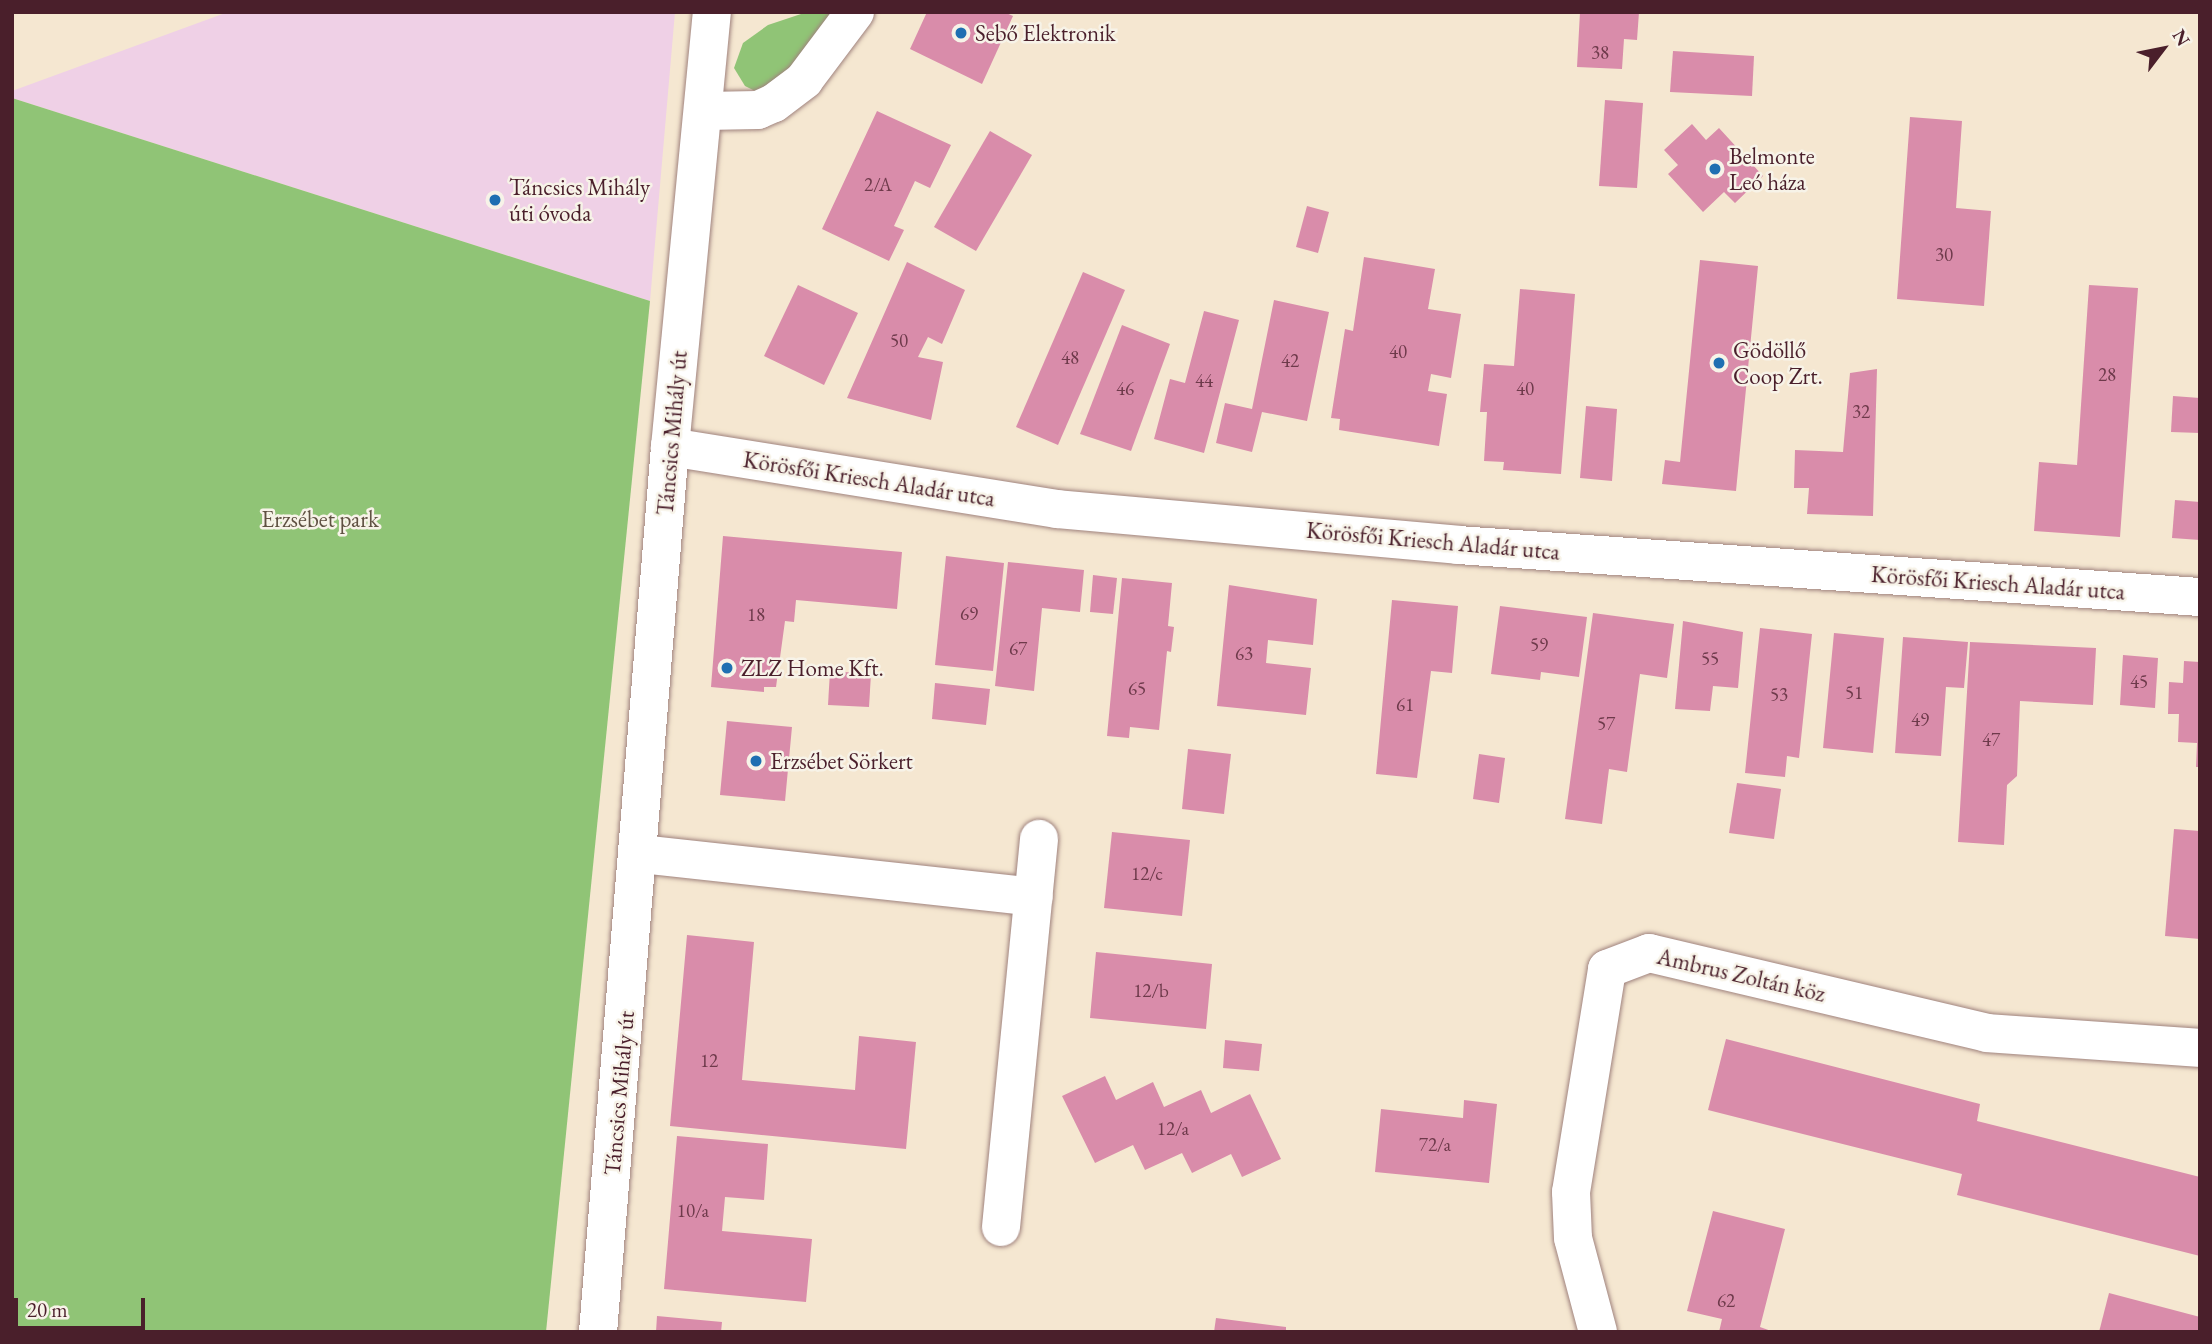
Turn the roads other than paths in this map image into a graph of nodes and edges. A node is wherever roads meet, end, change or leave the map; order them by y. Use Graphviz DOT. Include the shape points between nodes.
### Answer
graph roads {
  1 [pos="712,12"];
  2 [pos="855,12"];
  3 [pos="704,111"];
  4 [pos="670,447"];
  5 [pos="2200,597"];
  6 [pos="1039,839"];
  7 [pos="640,854"];
  8 [pos="1034,897"];
  9 [pos="2200,1048"];
  10 [pos="1001,1227"];
  11 [pos="598,1332"];
  12 [pos="1598,1332"];
  1 -- 3 [label="street, Táncsics Mihály út"];
  2 -- 3 [label="street" via="804,80 774,103 758,110"];
  3 -- 4 [label="street, Táncsics Mihály út"];
  4 -- 5 [label="street, Körösfői Kriesch Aladár utca" via="1057,509 1458,545"];
  4 -- 7 [label="street, Táncsics Mihály út"];
  6 -- 8 [label="street"];
  7 -- 8 [label="street"];
  7 -- 11 [label="street, Táncsics Mihály út"];
  8 -- 10 [label="street"];
  9 -- 12 [label="street, Ambrus Zoltán köz" via="1987,1033 1649,953 1607,969 1571,1192 1573,1238"];
}
